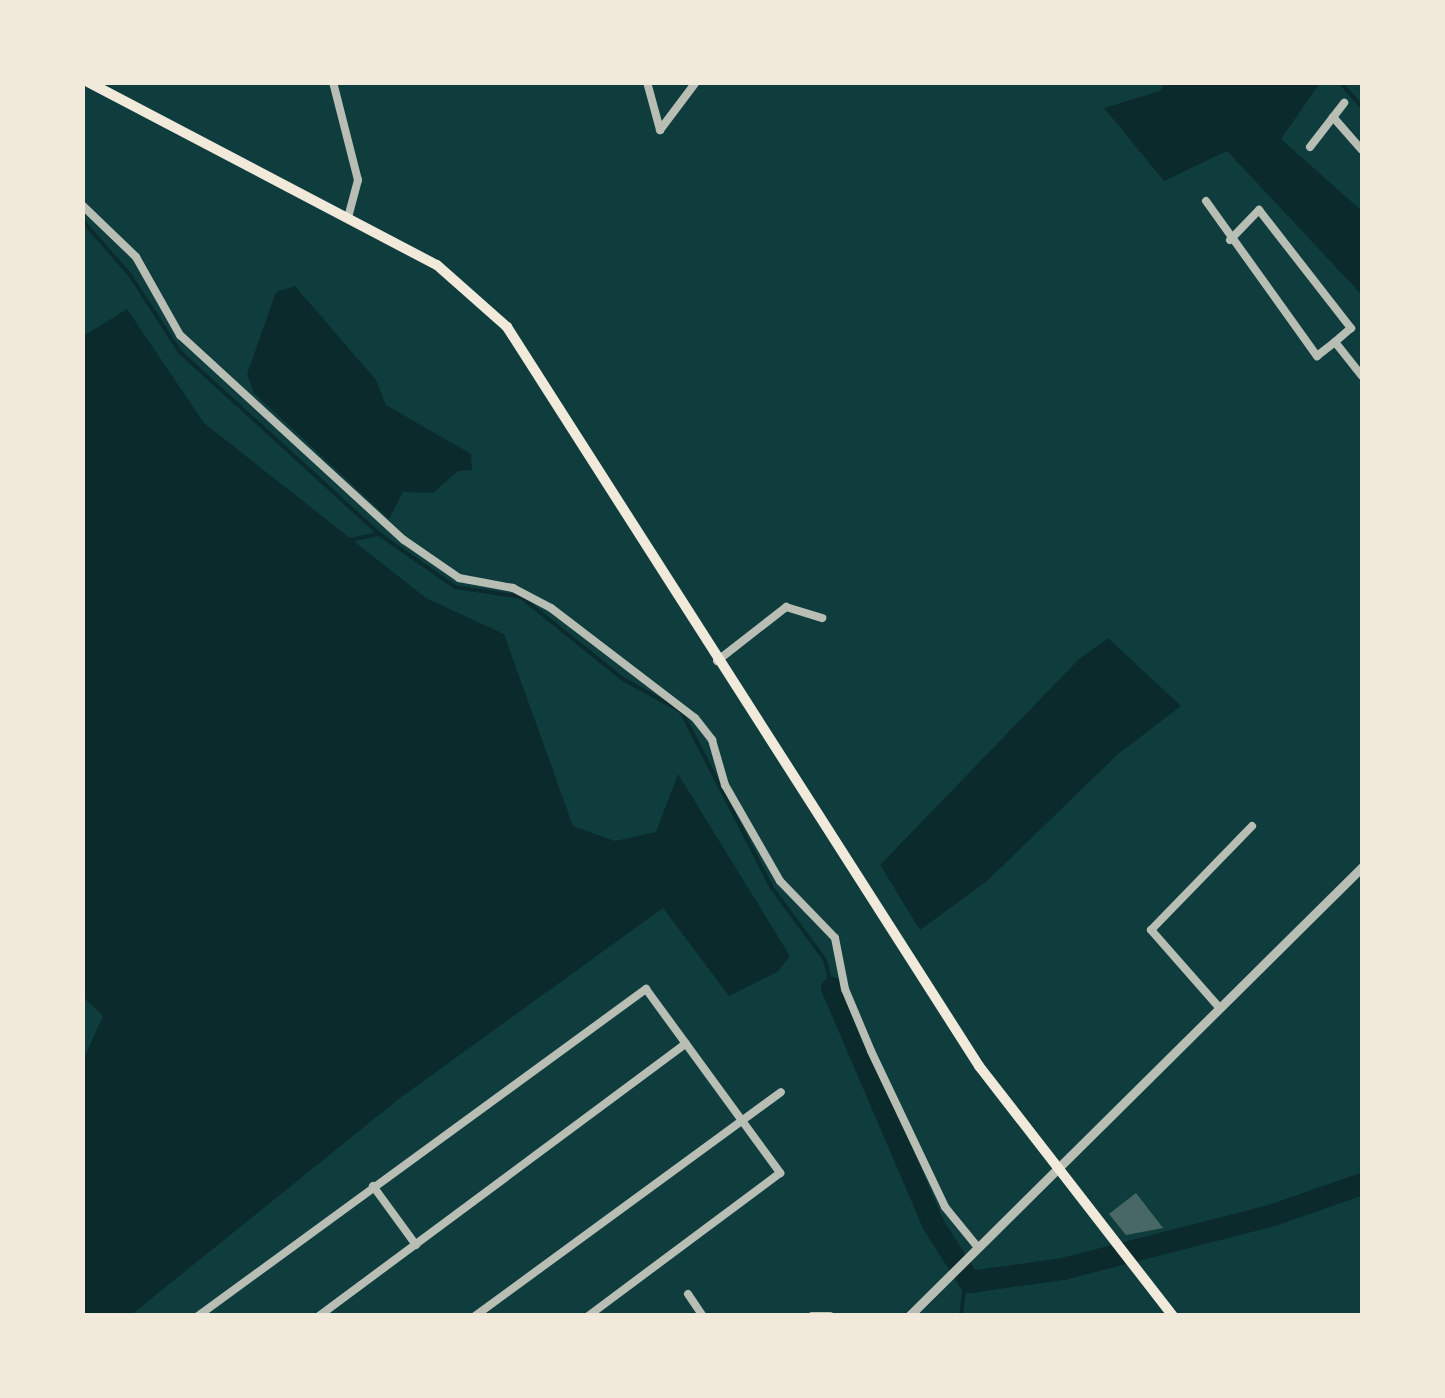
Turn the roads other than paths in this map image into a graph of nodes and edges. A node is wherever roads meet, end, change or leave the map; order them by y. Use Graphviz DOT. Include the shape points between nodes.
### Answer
graph roads {
  1 [pos="88,82"];
  2 [pos="333,82"];
  3 [pos="647,82"];
  4 [pos="696,82"];
  5 [pos="1344,104"];
  6 [pos="1333,118"];
  7 [pos="1310,147"];
  8 [pos="1362,150"];
  9 [pos="1206,201"];
  10 [pos="82,205"];
  11 [pos="348,218"];
  12 [pos="1230,240"];
  13 [pos="1335,342"];
  14 [pos="1362,376"];
  15 [pos="822,618"];
  16 [pos="717,662"];
  17 [pos="1252,826"];
  18 [pos="1362,867"];
  19 [pos="1217,1005"];
  20 [pos="686,1043"];
  21 [pos="781,1092"];
  22 [pos="742,1120"];
  23 [pos="1058,1168"];
  24 [pos="374,1186"];
  25 [pos="416,1245"];
  26 [pos="973,1249"];
  27 [pos="688,1294"];
  28 [pos="198,1316"];
  29 [pos="319,1316"];
  30 [pos="475,1316"];
  31 [pos="588,1316"];
  32 [pos="702,1316"];
  33 [pos="812,1316"];
  34 [pos="830,1316"];
  35 [pos="909,1316"];
  36 [pos="1173,1316"];
  1 -- 11 [label="main road"];
  2 -- 11 [label="street" via="358,180"];
  3 -- 4 [label="street" via="660,130"];
  5 -- 6 [label="street"];
  6 -- 7 [label="street"];
  6 -- 8 [label="street"];
  9 -- 12 [label="street"];
  10 -- 26 [label="street" via="136,257 180,335 404,540 459,578 513,588 550,608 695,718 780,882 835,938 846,988 885,1080 945,1207"];
  11 -- 16 [label="main road" via="437,266 506,327"];
  12 -- 13 [label="street" via="1316,356"];
  12 -- 13 [label="street" via="1259,210 1351,328"];
  13 -- 14 [label="street"];
  15 -- 16 [label="street" via="786,607"];
  16 -- 23 [label="main road" via="979,1066"];
  17 -- 19 [label="street" via="1151,930"];
  18 -- 19 [label="street"];
  19 -- 23 [label="street"];
  20 -- 22 [label="street"];
  20 -- 24 [label="street" via="646,989"];
  20 -- 25 [label="street"];
  21 -- 22 [label="street"];
  22 -- 30 [label="street"];
  22 -- 31 [label="street" via="780,1173"];
  23 -- 26 [label="street"];
  23 -- 36 [label="main road"];
  24 -- 25 [label="street"];
  24 -- 28 [label="street"];
  25 -- 29 [label="street"];
  26 -- 35 [label="street"];
  27 -- 32 [label="street"];
  33 -- 34 [label="street"];
}
